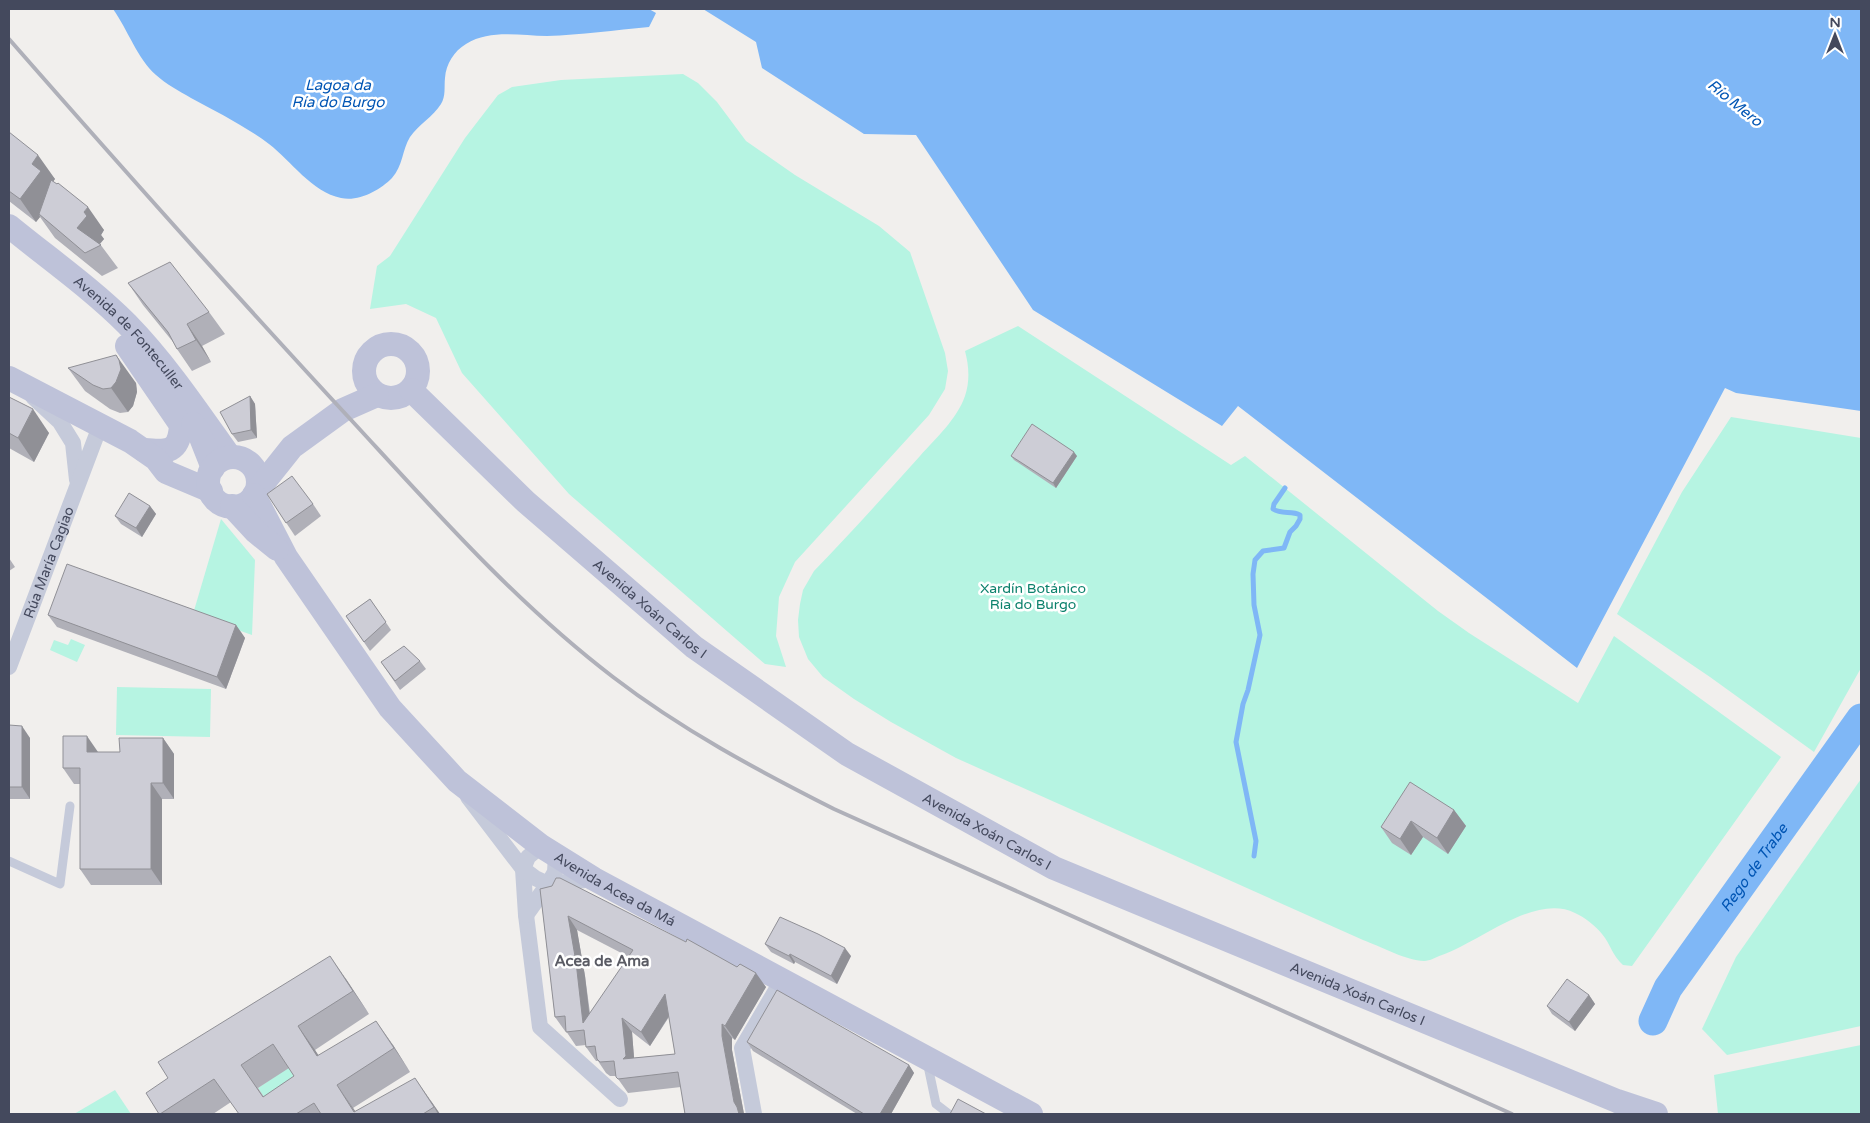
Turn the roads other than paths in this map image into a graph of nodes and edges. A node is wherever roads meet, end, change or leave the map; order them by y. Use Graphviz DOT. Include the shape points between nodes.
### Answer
graph roads {
  1 [pos="9,226"];
  2 [pos="9,240"];
  3 [pos="112,324"];
  4 [pos="13,380"];
  5 [pos="370,386"];
  6 [pos="411,390"];
  7 [pos="100,426"];
  8 [pos="292,447"];
  9 [pos="150,455"];
  10 [pos="222,470"];
  11 [pos="78,485"];
  12 [pos="255,493"];
  13 [pos="232,506"];
  14 [pos="286,557"];
  15 [pos="9,667"];
  16 [pos="457,782"];
  17 [pos="70,806"];
  18 [pos="548,851"];
  19 [pos="9,861"];
  20 [pos="523,869"];
  21 [pos="594,879"];
  22 [pos="548,884"];
  23 [pos="526,915"];
  24 [pos="782,980"];
  25 [pos="926,1059"];
  26 [pos="620,1098"];
  27 [pos="754,1114"];
  28 [pos="949,1114"];
  29 [pos="1031,1114"];
  30 [pos="1656,1114"];
  1 -- 10 [label="street, Avenida de Fonteculler" via="127,324 185,393"];
  2 -- 3 [label="street, Avenida de Fonteculler"];
  3 -- 9 [label="street" via="181,425 180,437 174,448"];
  3 -- 10 [label="street, Avenida de Fonteculler" via="183,408"];
  4 -- 7 [label="street"];
  4 -- 11 [label="street, Rúa María Cagiao" via="60,422 74,443"];
  5 -- 6 [label="street" via="386,398 404,396"];
  5 -- 6 [label="street" via="365,361 376,348 392,344 409,351 418,365 416,382"];
  5 -- 8 [label="street"];
  6 -- 30 [label="street, Avenida Xoán Carlos I" via="526,502 694,647 847,754 1054,868 1617,1101"];
  7 -- 9 [label="street"];
  7 -- 11 [label="street, Rúa María Cagiao"];
  8 -- 10 [label="street"];
  8 -- 12 [label="street"];
  9 -- 10 [label="street"];
  10 -- 12 [label="street" via="253,466 258,482"];
  10 -- 13 [label="street" via="219,502"];
  11 -- 15 [label="street, Rúa María Cagiao"];
  12 -- 13 [label="street" via="244,504"];
  12 -- 14 [label="street, Avenida Acea da Má"];
  13 -- 14 [label="street, Avenida Acea da Má"];
  14 -- 16 [label="street, Avenida Acea da Má" via="390,708"];
  16 -- 18 [label="street, Avenida Acea da Má"];
  16 -- 20 [label="street"];
  17 -- 19 [label="lane" via="60,884"];
  18 -- 20 [label="street" via="528,857"];
  18 -- 21 [label="street, Avenida Acea da Má"];
  18 -- 22 [label="street" via="555,872"];
  20 -- 22 [label="street"];
  20 -- 23 [label="street"];
  21 -- 22 [label="street"];
  21 -- 24 [label="street, Avenida Acea da Má"];
  22 -- 23 [label="street"];
  23 -- 26 [label="street" via="540,1028"];
  24 -- 25 [label="street, Avenida Acea da Má"];
  24 -- 27 [label="street" via="742,1048"];
  25 -- 28 [label="lane" via="936,1104"];
  25 -- 29 [label="street, Avenida Acea da Má" via="987,1087"];
}
